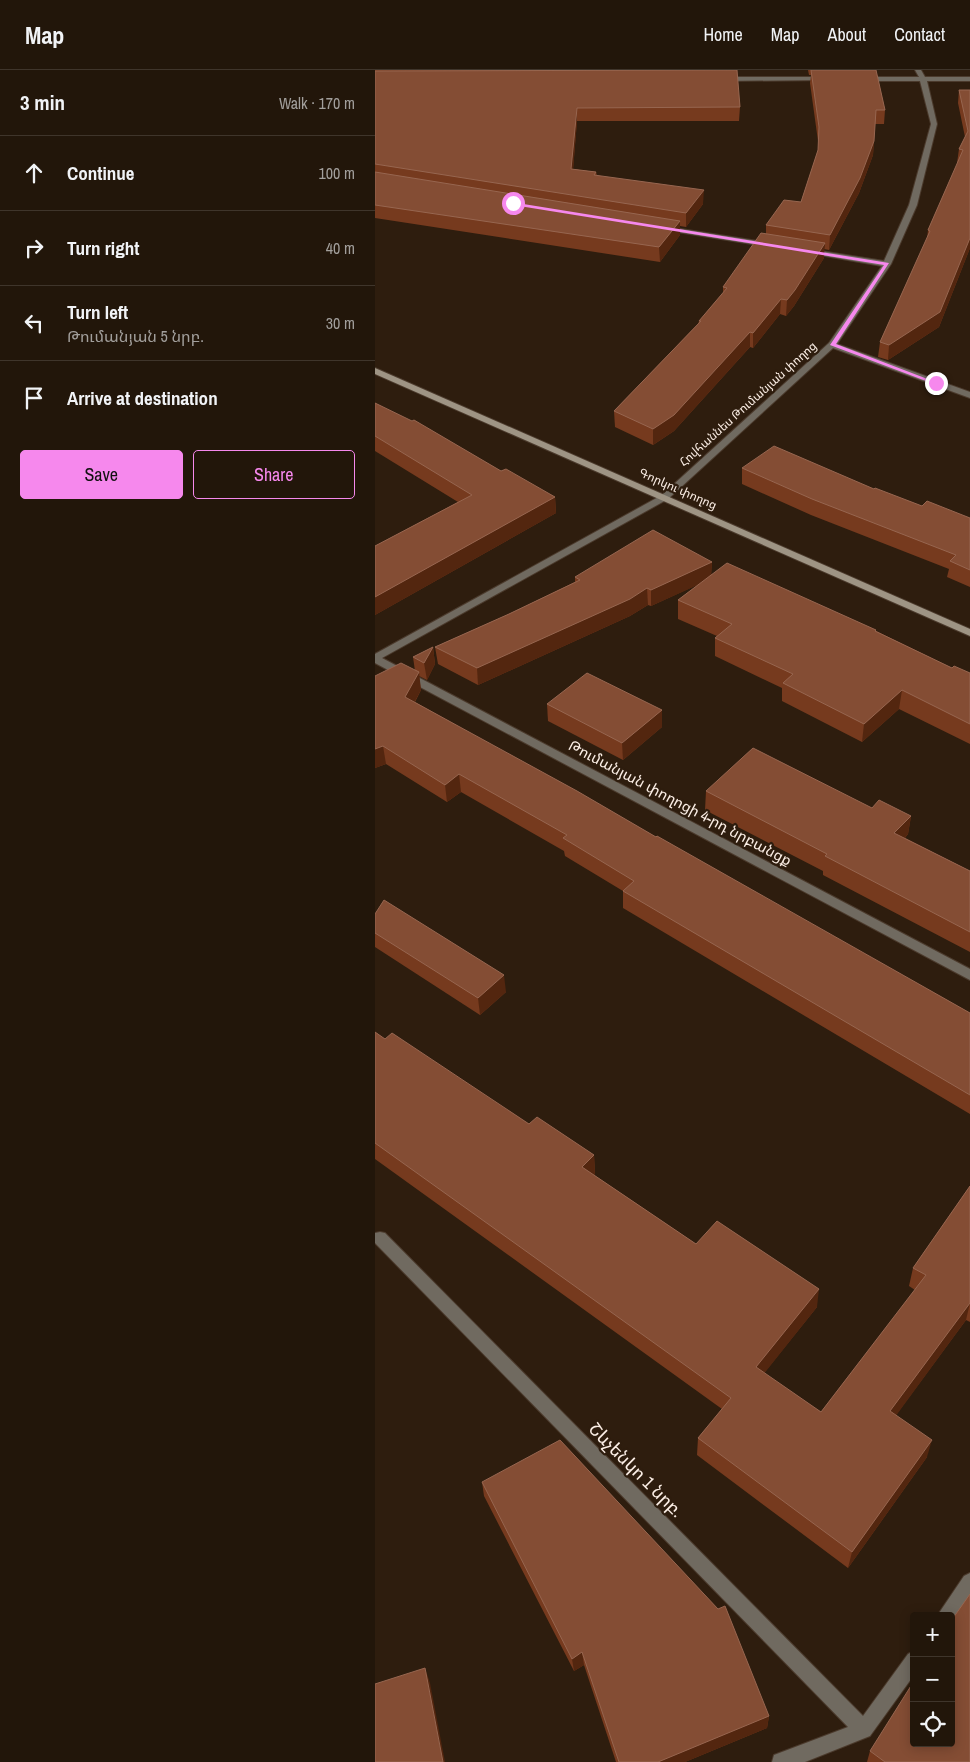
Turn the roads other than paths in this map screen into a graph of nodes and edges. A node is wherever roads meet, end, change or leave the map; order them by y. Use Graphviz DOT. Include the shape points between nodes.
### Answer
graph roads {
  1 [pos="921,74"];
  2 [pos="714,79"];
  3 [pos="833,79"];
  4 [pos="853,79"];
  5 [pos="970,79"];
  6 [pos="661,227"];
  7 [pos="779,246"];
  8 [pos="799,250"];
  9 [pos="887,264"];
  10 [pos="832,345"];
  11 [pos="375,371"];
  12 [pos="970,395"];
  13 [pos="665,497"];
  14 [pos="970,633"];
  15 [pos="375,658"];
  16 [pos="970,976"];
  17 [pos="380,1238"];
  18 [pos="970,1582"];
  19 [pos="949,1612"];
  20 [pos="910,1666"];
  21 [pos="864,1730"];
  22 [pos="781,1762"];
  1 -- 4 [label="street"];
  1 -- 5 [label="street"];
  1 -- 9 [label="street, Հովհաննես Թումանյան փողոց" via="934,124 913,205"];
  2 -- 3 [label="street"];
  6 -- 7 [label="street"];
  8 -- 9 [label="street"];
  9 -- 10 [label="street, Հովհաննես Թումանյան փողոց"];
  10 -- 12 [label="street"];
  10 -- 13 [label="street, Հովհաննես Թումանյան փողոց"];
  11 -- 13 [label="street, Գորկու փողոց"];
  13 -- 14 [label="street, Գորկու փողոց"];
  13 -- 15 [label="street, Հովհաննես Թումանյան փողոց"];
  15 -- 16 [label="street, Թումանյան փողոցի 4-րդ նրբանցք"];
  17 -- 21 [label="street, Շևչենկո 1 նրբ."];
  18 -- 19 [label="street"];
  20 -- 21 [label="street"];
  21 -- 22 [label="street"];
}
